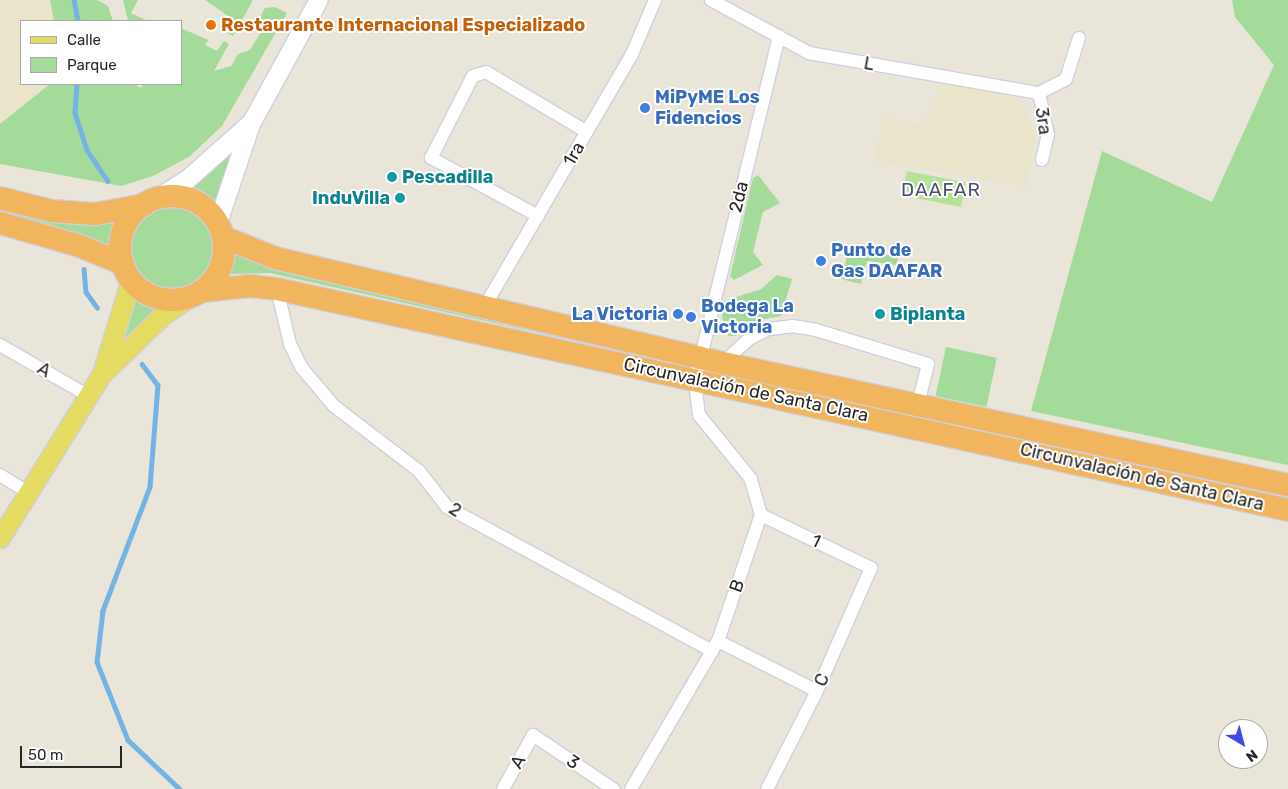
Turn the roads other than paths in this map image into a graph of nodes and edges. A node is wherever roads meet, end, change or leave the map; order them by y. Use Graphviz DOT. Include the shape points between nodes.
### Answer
graph roads {
  1 [pos="319,0"];
  2 [pos="655,0"];
  3 [pos="711,0"];
  4 [pos="779,36"];
  5 [pos="1079,38"];
  6 [pos="1039,93"];
  7 [pos="251,124"];
  8 [pos="587,132"];
  9 [pos="1042,160"];
  10 [pos="0,198"];
  11 [pos="151,202"];
  12 [pos="538,216"];
  13 [pos="0,223"];
  14 [pos="221,230"];
  15 [pos="127,272"];
  16 [pos="277,289"];
  17 [pos="196,294"];
  18 [pos="486,304"];
  19 [pos="0,345"];
  20 [pos="700,358"];
  21 [pos="723,363"];
  22 [pos="101,374"];
  23 [pos="695,381"];
  24 [pos="88,395"];
  25 [pos="918,404"];
  26 [pos="0,474"];
  27 [pos="1288,485"];
  28 [pos="26,491"];
  29 [pos="1288,510"];
  30 [pos="761,515"];
  31 [pos="0,538"];
  32 [pos="871,568"];
  33 [pos="715,646"];
  34 [pos="817,691"];
  35 [pos="533,735"];
  36 [pos="503,789"];
  37 [pos="613,789"];
  38 [pos="631,789"];
  39 [pos="767,789"];
  1 -- 7 [label="main road"];
  2 -- 8 [label="street, 1ra" via="632,54"];
  3 -- 4 [label="street, L"];
  4 -- 6 [label="street, L" via="809,53"];
  4 -- 20 [label="street, 2da"];
  5 -- 6 [label="street, 3ra" via="1066,79"];
  6 -- 9 [label="street, 3ra" via="1048,135"];
  7 -- 11 [label="main road" via="187,180"];
  7 -- 14 [label="main road"];
  8 -- 12 [label="street, 1ra"];
  8 -- 12 [label="street" via="486,72 473,76 431,158 437,165"];
  10 -- 11 [label="highway" via="52,211 95,214"];
  11 -- 14 [label="highway" via="192,200"];
  11 -- 15 [label="highway" via="123,231"];
  12 -- 18 [label="street, 1ra"];
  13 -- 15 [label="highway" via="80,246"];
  14 -- 17 [label="highway" via="221,267"];
  14 -- 18 [label="highway, Circunvalación de Santa Clara" via="275,258"];
  15 -- 17 [label="highway" via="157,298"];
  15 -- 22 [label="main road"];
  16 -- 17 [label="highway, Circunvalación de Santa Clara" via="250,286"];
  16 -- 23 [label="highway, Circunvalación de Santa Clara"];
  16 -- 33 [label="street, 2" via="290,344 302,367 334,406 419,471 447,507"];
  17 -- 22 [label="main road" via="163,315"];
  18 -- 20 [label="highway, Circunvalación de Santa Clara"];
  19 -- 24 [label="street, A"];
  20 -- 21 [label="highway, Circunvalación de Santa Clara"];
  20 -- 23 [label="street, 2da"];
  21 -- 25 [label="highway, Circunvalación de Santa Clara"];
  21 -- 25 [label="street" via="749,338 769,329 792,326 816,330 928,364"];
  22 -- 24 [label="main road"];
  23 -- 29 [label="highway, Circunvalación de Santa Clara"];
  23 -- 30 [label="street" via="699,415 751,479"];
  24 -- 28 [label="main road"];
  25 -- 27 [label="highway, Circunvalación de Santa Clara"];
  26 -- 28 [label="street"];
  28 -- 31 [label="main road"];
  30 -- 32 [label="street, 1"];
  30 -- 33 [label="street, B"];
  32 -- 34 [label="street, C"];
  33 -- 34 [label="street, 2"];
  33 -- 38 [label="street, B"];
  34 -- 39 [label="street, C"];
  35 -- 36 [label="street, A"];
  35 -- 37 [label="street, 3"];
}
